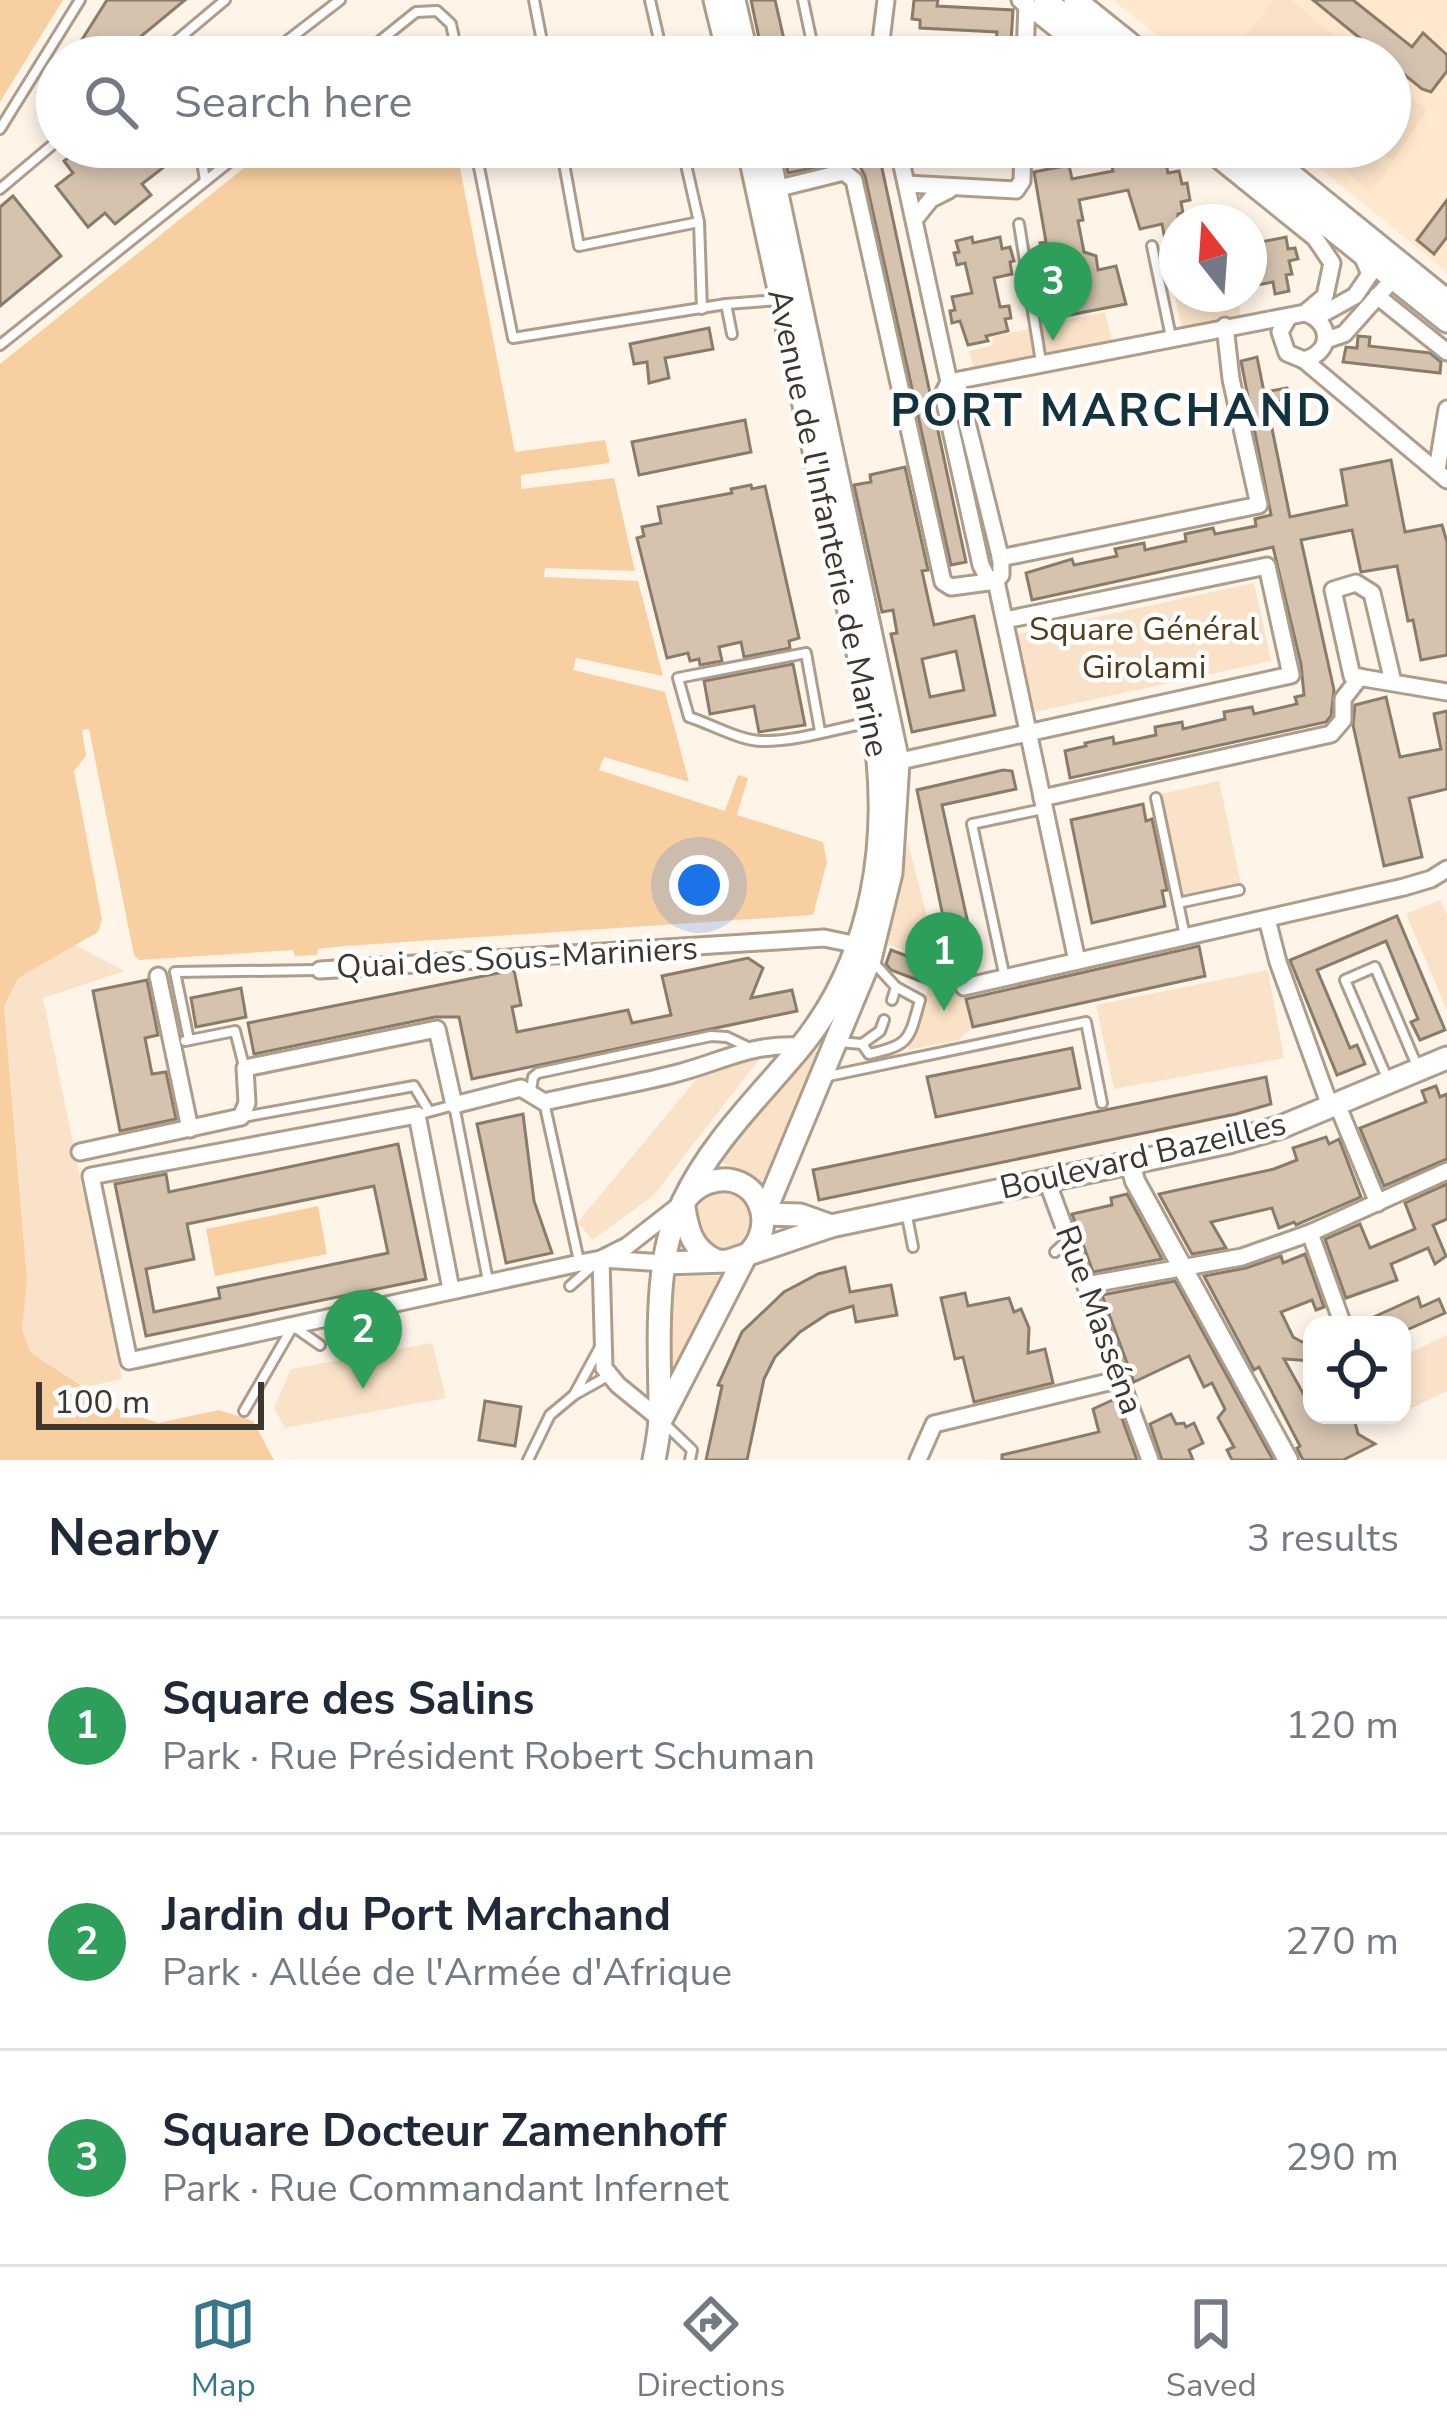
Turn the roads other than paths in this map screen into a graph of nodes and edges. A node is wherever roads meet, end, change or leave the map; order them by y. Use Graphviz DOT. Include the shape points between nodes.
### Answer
graph roads {
  1 [pos="80,0"];
  2 [pos="226,0"];
  3 [pos="340,0"];
  4 [pos="535,0"];
  5 [pos="650,0"];
  6 [pos="716,0"];
  7 [pos="734,0"];
  8 [pos="803,0"];
  9 [pos="886,0"];
  10 [pos="1075,0"];
  11 [pos="1030,1"];
  12 [pos="58,36"];
  13 [pos="183,36"];
  14 [pos="293,36"];
  15 [pos="386,36"];
  16 [pos="454,36"];
  17 [pos="541,36"];
  18 [pos="658,36"];
  19 [pos="724,36"];
  20 [pos="742,36"];
  21 [pos="811,36"];
  22 [pos="882,36"];
  23 [pos="1027,36"];
  24 [pos="1068,36"];
  25 [pos="1083,36"];
  26 [pos="1119,36"];
  27 [pos="36,71"];
  28 [pos="0,129"];
  29 [pos="36,159"];
  30 [pos="203,168"];
  31 [pos="221,168"];
  32 [pos="479,168"];
  33 [pos="565,168"];
  34 [pos="687,168"];
  35 [pos="762,168"];
  36 [pos="772,168"];
  37 [pos="903,168"];
  38 [pos="1022,168"];
  39 [pos="1228,168"];
  40 [pos="1255,168"];
  41 [pos="1280,168"];
  42 [pos="205,181"];
  43 [pos="907,184"];
  44 [pos="952,188"];
  45 [pos="0,189"];
  46 [pos="776,189"];
  47 [pos="914,220"];
  48 [pos="699,222"];
  49 [pos="1019,224"];
  50 [pos="1152,246"];
  51 [pos="1385,265"];
  52 [pos="1377,296"];
  53 [pos="781,300"];
  54 [pos="1447,301"];
  55 [pos="727,304"];
  56 [pos="706,308"];
  57 [pos="1292,320"];
  58 [pos="1447,321"];
  59 [pos="1225,326"];
  60 [pos="732,334"];
  61 [pos="1171,337"];
  62 [pos="0,345"];
  63 [pos="1316,351"];
  64 [pos="1447,352"];
  65 [pos="1042,363"];
  66 [pos="949,382"];
  67 [pos="1447,410"];
  68 [pos="1442,475"];
  69 [pos="1000,558"];
  70 [pos="996,580"];
  71 [pos="1005,620"];
  72 [pos="1360,677"];
  73 [pos="1393,682"];
  74 [pos="1447,692"];
  75 [pos="882,720"];
  76 [pos="820,731"];
  77 [pos="1028,733"];
  78 [pos="889,764"];
  79 [pos="1156,798"];
  80 [pos="1043,803"];
  81 [pos="1447,868"];
  82 [pos="1239,890"];
  83 [pos="1178,903"];
  84 [pos="1267,919"];
  85 [pos="1185,937"];
  86 [pos="864,952"];
  87 [pos="1077,961"];
  88 [pos="320,970"];
  89 [pos="166,974"];
  90 [pos="1005,978"];
  91 [pos="896,987"];
  92 [pos="964,987"];
  93 [pos="892,1000"];
  94 [pos="884,1020"];
  95 [pos="180,1042"];
  96 [pos="837,1042"];
  97 [pos="862,1044"];
  98 [pos="801,1046"];
  99 [pos="750,1048"];
  100 [pos="1447,1058"];
  101 [pos="245,1068"];
  102 [pos="1419,1070"];
  103 [pos="822,1077"];
  104 [pos="1389,1082"];
  105 [pos="538,1098"];
  106 [pos="1102,1103"];
  107 [pos="454,1105"];
  108 [pos="1334,1105"];
  109 [pos="423,1113"];
  110 [pos="241,1118"];
  111 [pos="190,1129"];
  112 [pos="80,1152"];
  113 [pos="1130,1163"];
  114 [pos="1447,1171"];
  115 [pos="778,1180"];
  116 [pos="1047,1181"];
  117 [pos="682,1202"];
  118 [pos="1378,1203"];
  119 [pos="906,1210"];
  120 [pos="764,1214"];
  121 [pos="800,1215"];
  122 [pos="831,1226"];
  123 [pos="1310,1233"];
  124 [pos="1069,1239"];
  125 [pos="913,1247"];
  126 [pos="1055,1252"];
  127 [pos="745,1257"];
  128 [pos="601,1259"];
  129 [pos="715,1261"];
  130 [pos="580,1263"];
  131 [pos="665,1263"];
  132 [pos="1184,1265"];
  133 [pos="488,1282"];
  134 [pos="1085,1285"];
  135 [pos="570,1286"];
  136 [pos="451,1289"];
  137 [pos="1340,1316"];
  138 [pos="293,1326"];
  139 [pos="603,1340"];
  140 [pos="320,1346"];
  141 [pos="608,1376"];
  142 [pos="1120,1379"];
  143 [pos="574,1394"];
  144 [pos="244,1411"];
  145 [pos="661,1420"];
  146 [pos="528,1460"];
  147 [pos="654,1460"];
  148 [pos="690,1460"];
  149 [pos="919,1460"];
  150 [pos="1150,1460"];
  151 [pos="1288,1460"];
  1 -- 12 [label="lane"];
  2 -- 13 [label="lane"];
  3 -- 14 [label="lane"];
  4 -- 17 [label="lane"];
  5 -- 18 [label="lane"];
  6 -- 19 [label="main road"];
  7 -- 20 [label="main road"];
  8 -- 21 [label="lane"];
  9 -- 22 [label="street"];
  10 -- 26 [label="main road"];
  11 -- 23 [label="street"];
  11 -- 24 [label="street"];
  11 -- 25 [label="main road"];
  15 -- 16 [label="lane" via="416,12 437,11"];
  27 -- 28 [label="lane"];
  29 -- 45 [label="lane"];
  30 -- 42 [label="lane"];
  31 -- 42 [label="lane"];
  32 -- 56 [label="lane" via="513,338"];
  33 -- 48 [label="lane" via="579,245"];
  34 -- 48 [label="lane"];
  35 -- 46 [label="main road, Avenue de l'Infanterie de Marine"];
  36 -- 46 [label="main road, Avenue de l'Infanterie de Marine"];
  37 -- 43 [label="street"];
  38 -- 44 [label="street" via="1016,190"];
  39 -- 57 [label="street" via="1315,238 1332,263 1325,296"];
  40 -- 51 [label="main road"];
  41 -- 51 [label="main road"];
  42 -- 62 [label="lane"];
  43 -- 44 [label="street"];
  43 -- 47 [label="street"];
  44 -- 47 [label="street"];
  46 -- 53 [label="main road, Avenue de l'Infanterie de Marine"];
  46 -- 70 [label="street" via="844,172 854,179 943,582"];
  46 -- 75 [label="main road, Avenue de l'Infanterie de Marine"];
  47 -- 66 [label="street"];
  48 -- 56 [label="lane"];
  49 -- 65 [label="lane"];
  50 -- 61 [label="lane"];
  51 -- 52 [label="street"];
  51 -- 54 [label="main road"];
  51 -- 57 [label="street" via="1355,296"];
  51 -- 58 [label="main road"];
  52 -- 63 [label="street" via="1344,334"];
  52 -- 64 [label="street"];
  53 -- 55 [label="lane"];
  53 -- 75 [label="main road, Avenue de l'Infanterie de Marine"];
  55 -- 56 [label="lane"];
  55 -- 60 [label="lane"];
  57 -- 59 [label="street"];
  57 -- 63 [label="street" via="1326,331"];
  57 -- 63 [label="street" via="1287,353"];
  59 -- 61 [label="street"];
  59 -- 69 [label="street" via="1259,505"];
  61 -- 65 [label="street"];
  63 -- 68 [label="street" via="1326,380"];
  65 -- 66 [label="street"];
  66 -- 69 [label="street" via="959,391"];
  66 -- 70 [label="street" via="943,394 981,566"];
  67 -- 68 [label="street"];
  69 -- 70 [label="street"];
  70 -- 71 [label="street"];
  71 -- 77 [label="street"];
  71 -- 77 [label="street" via="1267,566 1291,675"];
  72 -- 73 [label="street"];
  72 -- 73 [label="street" via="1352,676 1333,590 1356,583 1372,593"];
  72 -- 80 [label="street" via="1331,734"];
  73 -- 74 [label="street"];
  75 -- 76 [label="lane"];
  75 -- 78 [label="main road, Avenue de l'Infanterie de Marine"];
  76 -- 76 [label="lane" via="761,742 689,717 678,678 806,653"];
  77 -- 78 [label="street"];
  77 -- 80 [label="street"];
  78 -- 86 [label="main road, Avenue de l'Infanterie de Marine" via="891,873"];
  79 -- 83 [label="lane"];
  80 -- 87 [label="street"];
  80 -- 90 [label="lane" via="972,824"];
  81 -- 84 [label="street" via="1404,887"];
  82 -- 83 [label="lane"];
  83 -- 85 [label="lane"];
  84 -- 85 [label="street"];
  84 -- 108 [label="street"];
  85 -- 87 [label="street"];
  86 -- 88 [label="street, Quai des Sous-Mariniers" via="824,938"];
  86 -- 91 [label="lane"];
  86 -- 96 [label="main road, Avenue de l'Infanterie de Marine"];
  86 -- 98 [label="main road, Avenue de l'Infanterie de Marine"];
  87 -- 90 [label="street"];
  88 -- 89 [label="lane, Quai des Sous-Mariniers"];
  89 -- 95 [label="street"];
  90 -- 92 [label="street"];
  91 -- 93 [label="lane"];
  91 -- 97 [label="lane" via="920,1000 909,1039 869,1054"];
  94 -- 97 [label="lane"];
  95 -- 101 [label="lane" via="235,1031"];
  95 -- 111 [label="street"];
  96 -- 97 [label="lane"];
  96 -- 103 [label="main road, Avenue de l'Infanterie de Marine"];
  98 -- 99 [label="street"];
  98 -- 117 [label="main road, Avenue de l'Infanterie de Marine" via="699,1167"];
  99 -- 105 [label="street" via="679,1073"];
  99 -- 105 [label="lane" via="711,1036 538,1073"];
  100 -- 102 [label="main road, Boulevard Bazeilles"];
  101 -- 107 [label="street" via="437,1029"];
  101 -- 110 [label="street"];
  102 -- 104 [label="main road, Boulevard Bazeilles"];
  102 -- 104 [label="lane" via="1375,967 1345,980"];
  103 -- 106 [label="lane" via="1087,1022"];
  103 -- 115 [label="main road, Avenue de l'Infanterie de Marine"];
  104 -- 108 [label="main road, Boulevard Bazeilles"];
  105 -- 107 [label="street" via="521,1088"];
  105 -- 130 [label="lane"];
  107 -- 109 [label="lane"];
  107 -- 133 [label="lane"];
  108 -- 113 [label="main road, Boulevard Bazeilles" via="1228,1142"];
  108 -- 118 [label="street"];
  109 -- 110 [label="lane" via="414,1086"];
  109 -- 136 [label="street"];
  109 -- 138 [label="street" via="92,1176 129,1361"];
  110 -- 111 [label="street"];
  111 -- 112 [label="street"];
  113 -- 116 [label="main road, Boulevard Bazeilles"];
  113 -- 132 [label="street"];
  114 -- 118 [label="street"];
  115 -- 120 [label="main road, Avenue de l'Infanterie de Marine"];
  115 -- 121 [label="main road"];
  116 -- 119 [label="main road, Boulevard Bazeilles"];
  116 -- 124 [label="street, Rue Masséna"];
  117 -- 120 [label="main road" via="704,1184 730,1181 754,1195"];
  117 -- 128 [label="street"];
  117 -- 129 [label="main road" via="693,1242"];
  117 -- 131 [label="main road, Avenue de l'Infanterie de Marine"];
  118 -- 123 [label="street"];
  119 -- 122 [label="main road, Boulevard Bazeilles"];
  119 -- 125 [label="lane"];
  120 -- 121 [label="main road"];
  120 -- 127 [label="main road" via="761,1239"];
  121 -- 122 [label="main road"];
  122 -- 127 [label="main road, Boulevard Bazeilles"];
  123 -- 132 [label="street" via="1242,1257"];
  123 -- 137 [label="street"];
  124 -- 126 [label="lane"];
  124 -- 134 [label="street, Rue Masséna"];
  127 -- 129 [label="main road"];
  127 -- 145 [label="main road"];
  128 -- 130 [label="street"];
  128 -- 131 [label="street"];
  128 -- 135 [label="lane"];
  128 -- 139 [label="street"];
  129 -- 131 [label="main road"];
  130 -- 133 [label="street"];
  131 -- 145 [label="main road, Avenue de l'Infanterie de Marine"];
  132 -- 134 [label="street"];
  132 -- 151 [label="street"];
  133 -- 136 [label="street"];
  134 -- 142 [label="street, Rue Masséna"];
  136 -- 138 [label="street"];
  138 -- 140 [label="lane"];
  138 -- 144 [label="lane"];
  139 -- 141 [label="street"];
  139 -- 143 [label="lane"];
  141 -- 143 [label="lane"];
  141 -- 145 [label="street"];
  142 -- 149 [label="street" via="934,1424"];
  142 -- 150 [label="street, Rue Masséna"];
  143 -- 146 [label="lane" via="550,1415"];
  145 -- 147 [label="main road"];
  145 -- 148 [label="lane" via="692,1450"];
}
